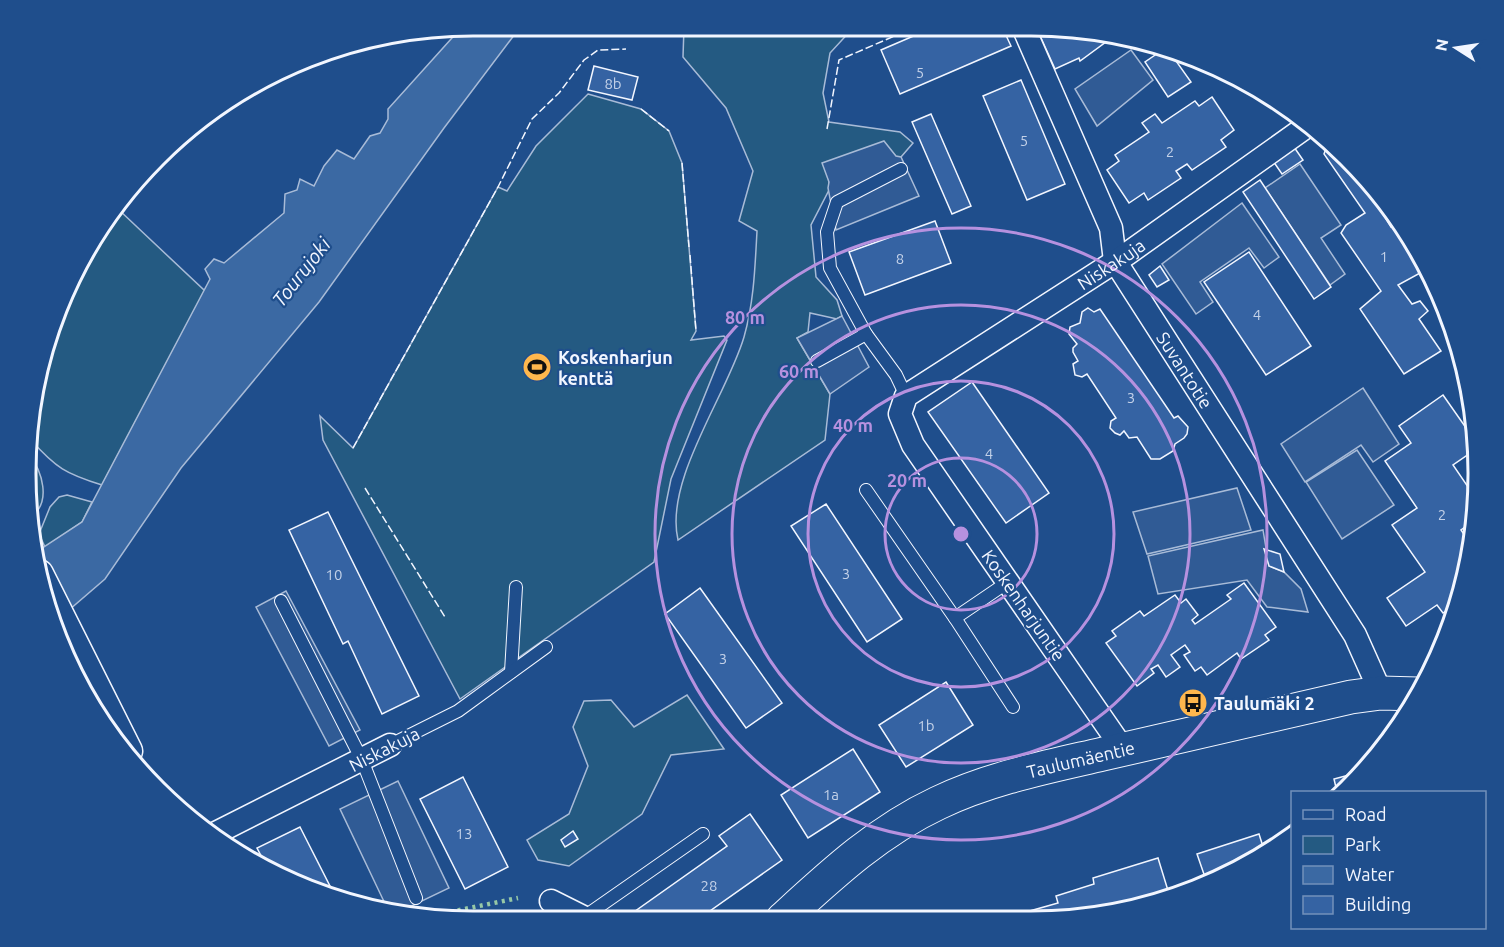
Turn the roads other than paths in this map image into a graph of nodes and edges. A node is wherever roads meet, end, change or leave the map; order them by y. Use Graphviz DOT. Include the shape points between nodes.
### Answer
graph roads {
  1 [pos="1027,36"];
  2 [pos="1302,130"];
  3 [pos="901,169"];
  4 [pos="1115,261"];
  5 [pos="866,334"];
  6 [pos="817,360"];
  7 [pos="906,396"];
  8 [pos="866,490"];
  9 [pos="1008,582"];
  10 [pos="516,587"];
  11 [pos="281,601"];
  12 [pos="59,614"];
  13 [pos="955,618"];
  14 [pos="546,646"];
  15 [pos="512,672"];
  16 [pos="1381,693"];
  17 [pos="1408,694"];
  18 [pos="1013,707"];
  19 [pos="113,721"];
  20 [pos="390,745"];
  21 [pos="1123,749"];
  22 [pos="362,760"];
  23 [pos="222,831"];
  24 [pos="704,834"];
  25 [pos="416,898"];
  26 [pos="551,901"];
  27 [pos="570,911"];
  28 [pos="594,911"];
  29 [pos="792,911"];
  1 -- 4 [label="street, Suvantotie" via="1111,228"];
  2 -- 4 [label="street, Niskakuja"];
  3 -- 5 [label="lane" via="837,202 827,232 830,268"];
  4 -- 7 [label="street, Niskakuja"];
  4 -- 16 [label="street, Suvantotie" via="1355,635"];
  5 -- 6 [label="lane"];
  5 -- 7 [label="lane"];
  7 -- 9 [label="street, Koskenharjuntie" via="900,414 912,445"];
  8 -- 13 [label="lane"];
  9 -- 13 [label="lane"];
  9 -- 21 [label="street, Koskenharjuntie"];
  10 -- 15 [label="lane"];
  11 -- 22 [label="lane"];
  12 -- 19 [label="street"];
  13 -- 18 [label="lane"];
  14 -- 15 [label="lane, Niskakuja"];
  15 -- 20 [label="lane, Niskakuja" via="458,711"];
  16 -- 17 [label="main road, Taulumäentie"];
  16 -- 21 [label="main road, Taulumäentie"];
  20 -- 22 [label="street, Niskakuja"];
  21 -- 29 [label="main road, Taulumäentie" via="979,785 937,803 885,833"];
  22 -- 23 [label="street, Niskakuja"];
  22 -- 25 [label="lane"];
  24 -- 28 [label="lane"];
  26 -- 27 [label="street"];
}
